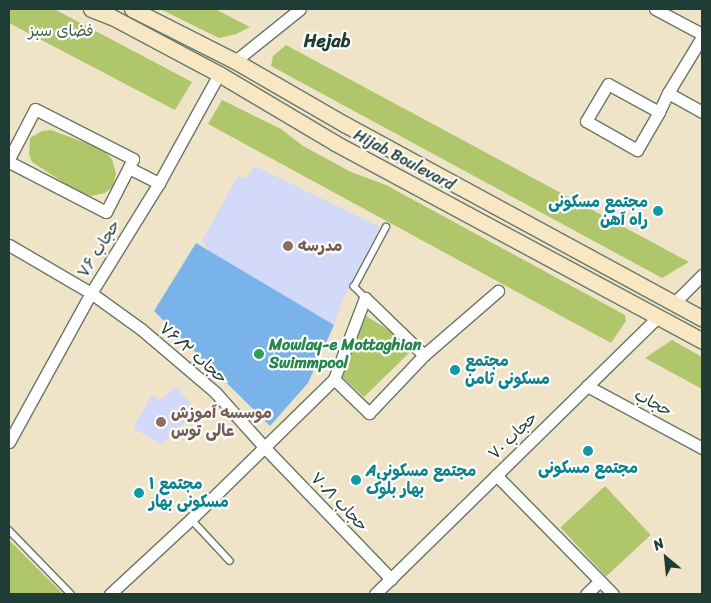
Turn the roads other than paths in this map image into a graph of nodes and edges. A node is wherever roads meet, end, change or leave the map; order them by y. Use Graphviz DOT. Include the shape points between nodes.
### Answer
graph roads {
  1 [pos="91,9"];
  2 [pos="132,9"];
  3 [pos="300,9"];
  4 [pos="656,9"];
  5 [pos="702,35"];
  6 [pos="235,61"];
  7 [pos="219,74"];
  8 [pos="668,93"];
  9 [pos="659,112"];
  10 [pos="702,112"];
  11 [pos="346,125"];
  12 [pos="335,143"];
  13 [pos="9,161"];
  14 [pos="129,168"];
  15 [pos="159,183"];
  16 [pos="386,226"];
  17 [pos="9,245"];
  18 [pos="702,275"];
  19 [pos="498,291"];
  20 [pos="91,292"];
  21 [pos="365,298"];
  22 [pos="674,303"];
  23 [pos="658,318"];
  24 [pos="702,318"];
  25 [pos="702,341"];
  26 [pos="424,355"];
  27 [pos="334,380"];
  28 [pos="587,386"];
  29 [pos="9,442"];
  30 [pos="265,448"];
  31 [pos="702,448"];
  32 [pos="496,476"];
  33 [pos="191,519"];
  34 [pos="9,530"];
  35 [pos="230,561"];
  36 [pos="391,579"];
  37 [pos="600,581"];
  38 [pos="71,594"];
  39 [pos="110,594"];
  40 [pos="375,594"];
  41 [pos="586,594"];
  42 [pos="613,594"];
  1 -- 7 [label="main road, Hijab Boulevard"];
  2 -- 6 [label="main road, Hijab Boulevard"];
  3 -- 6 [label="street"];
  4 -- 5 [label="street"];
  5 -- 8 [label="street"];
  6 -- 11 [label="main road, Hijab Boulevard"];
  7 -- 12 [label="main road, Hijab Boulevard"];
  7 -- 15 [label="street, حجاب ۷۶"];
  8 -- 9 [label="street"];
  8 -- 10 [label="street"];
  9 -- 9 [label="street" via="637,150 586,121 608,84"];
  11 -- 12 [label="main road"];
  11 -- 22 [label="main road, Hijab Boulevard"];
  12 -- 23 [label="main road, Hijab Boulevard"];
  13 -- 14 [label="street" via="106,212"];
  13 -- 14 [label="street" via="35,109 133,160"];
  14 -- 15 [label="street"];
  15 -- 20 [label="street, حجاب ۷۶"];
  16 -- 21 [label="lane" via="354,287"];
  17 -- 20 [label="street, حجاب ۷۶/۲"];
  18 -- 22 [label="street"];
  19 -- 26 [label="street"];
  20 -- 29 [label="street, حجاب ۷۶"];
  20 -- 30 [label="street, حجاب ۷۶/۲" via="141,329 215,392"];
  21 -- 26 [label="street"];
  21 -- 27 [label="street"];
  22 -- 24 [label="main road, Hijab Boulevard"];
  23 -- 25 [label="main road, Hijab Boulevard"];
  23 -- 28 [label="street, حجاب ۷۰"];
  26 -- 27 [label="street" via="368,413"];
  27 -- 30 [label="street"];
  28 -- 31 [label="street, حجاب"];
  28 -- 32 [label="street, حجاب ۷۰"];
  30 -- 33 [label="street"];
  30 -- 36 [label="street, حجاب ۷۰/۱"];
  32 -- 36 [label="street, حجاب ۷۰"];
  32 -- 37 [label="street"];
  33 -- 35 [label="lane"];
  33 -- 39 [label="street"];
  34 -- 38 [label="lane"];
  36 -- 40 [label="street, حجاب ۷۰"];
  37 -- 41 [label="street"];
  37 -- 42 [label="street"];
}
